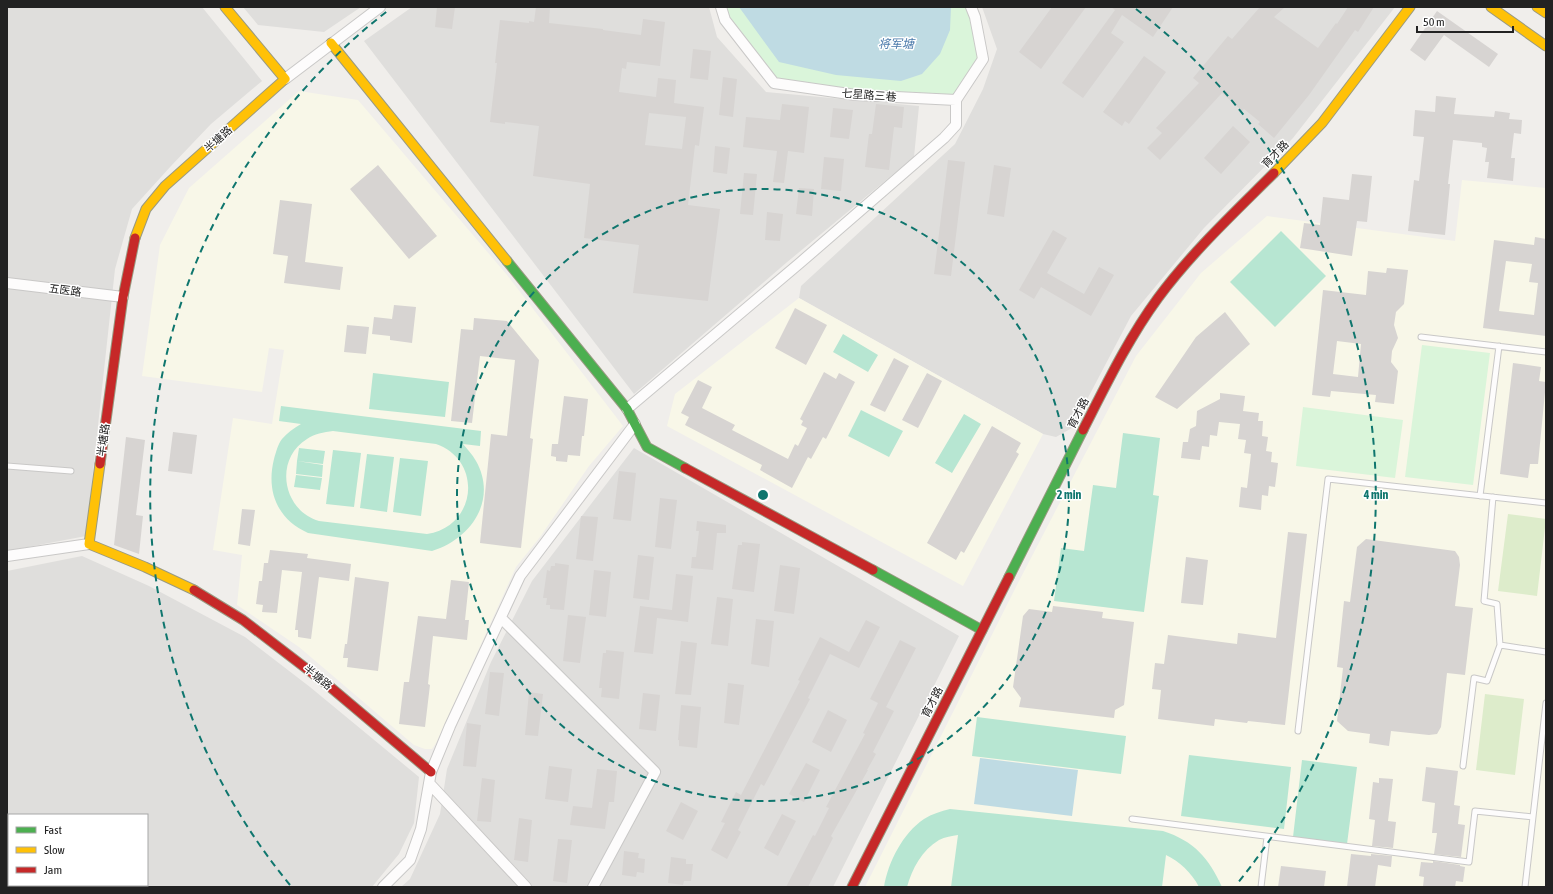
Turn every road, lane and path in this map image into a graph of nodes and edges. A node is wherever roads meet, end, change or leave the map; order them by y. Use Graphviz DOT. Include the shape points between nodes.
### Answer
graph roads {
  1 [pos="225,7"];
  2 [pos="380,7"];
  3 [pos="721,7"];
  4 [pos="971,7"];
  5 [pos="1410,7"];
  6 [pos="1491,7"];
  7 [pos="1537,7"];
  8 [pos="1546,13"];
  9 [pos="331,44"];
  10 [pos="1546,46"];
  11 [pos="285,79"];
  12 [pos="956,100"];
  13 [pos="7,283"];
  14 [pos="123,297"];
  15 [pos="1421,337"];
  16 [pos="1499,346"];
  17 [pos="1546,352"];
  18 [pos="627,410"];
  19 [pos="635,424"];
  20 [pos="7,466"];
  21 [pos="71,471"];
  22 [pos="1480,496"];
  23 [pos="1493,497"];
  24 [pos="1546,503"];
  25 [pos="89,544"];
  26 [pos="7,556"];
  27 [pos="500,618"];
  28 [pos="982,630"];
  29 [pos="1500,646"];
  30 [pos="1546,652"];
  31 [pos="1546,703"];
  32 [pos="1298,731"];
  33 [pos="1463,766"];
  34 [pos="431,772"];
  35 [pos="429,782"];
  36 [pos="1533,817"];
  37 [pos="1132,819"];
  38 [pos="1267,837"];
  39 [pos="383,887"];
  40 [pos="526,887"];
  41 [pos="593,887"];
  42 [pos="852,887"];
  43 [pos="1261,887"];
  44 [pos="1525,887"];
  1 -- 11 [label="street"];
  2 -- 9 [label="street"];
  3 -- 12 [label="street, 七星路三巷" via="725,20 774,83 856,95"];
  4 -- 12 [label="street" via="983,59"];
  5 -- 28 [label="street, 育才路" via="1322,122 1191,257 1158,298 1130,340 1106,384"];
  6 -- 10 [label="street"];
  7 -- 8 [label="street"];
  9 -- 11 [label="street"];
  9 -- 18 [label="street"];
  11 -- 14 [label="street, 半塘路" via="165,186 146,210 135,236"];
  12 -- 18 [label="street" via="956,125 944,138"];
  13 -- 14 [label="street, 五医路"];
  14 -- 25 [label="street, 半塘路"];
  15 -- 16 [label="lane"];
  16 -- 17 [label="lane"];
  16 -- 22 [label="lane"];
  18 -- 19 [label="street"];
  19 -- 27 [label="street" via="520,576"];
  19 -- 28 [label="street" via="647,447"];
  20 -- 21 [label="lane"];
  22 -- 23 [label="lane"];
  22 -- 32 [label="lane" via="1328,479"];
  23 -- 24 [label="lane"];
  23 -- 29 [label="lane" via="1484,601 1498,604"];
  25 -- 26 [label="street"];
  25 -- 34 [label="street, 半塘路" via="198,593 243,620 329,686"];
  27 -- 34 [label="street"];
  27 -- 41 [label="street" via="655,772"];
  28 -- 42 [label="street, 育才路"];
  29 -- 30 [label="lane"];
  29 -- 33 [label="lane" via="1487,681 1474,678"];
  31 -- 36 [label="lane"];
  34 -- 35 [label="street"];
  35 -- 39 [label="street" via="421,830 410,860"];
  35 -- 40 [label="street"];
  36 -- 38 [label="lane" via="1475,811 1469,862"];
  36 -- 44 [label="lane"];
  37 -- 38 [label="lane"];
  38 -- 43 [label="lane"];
}
